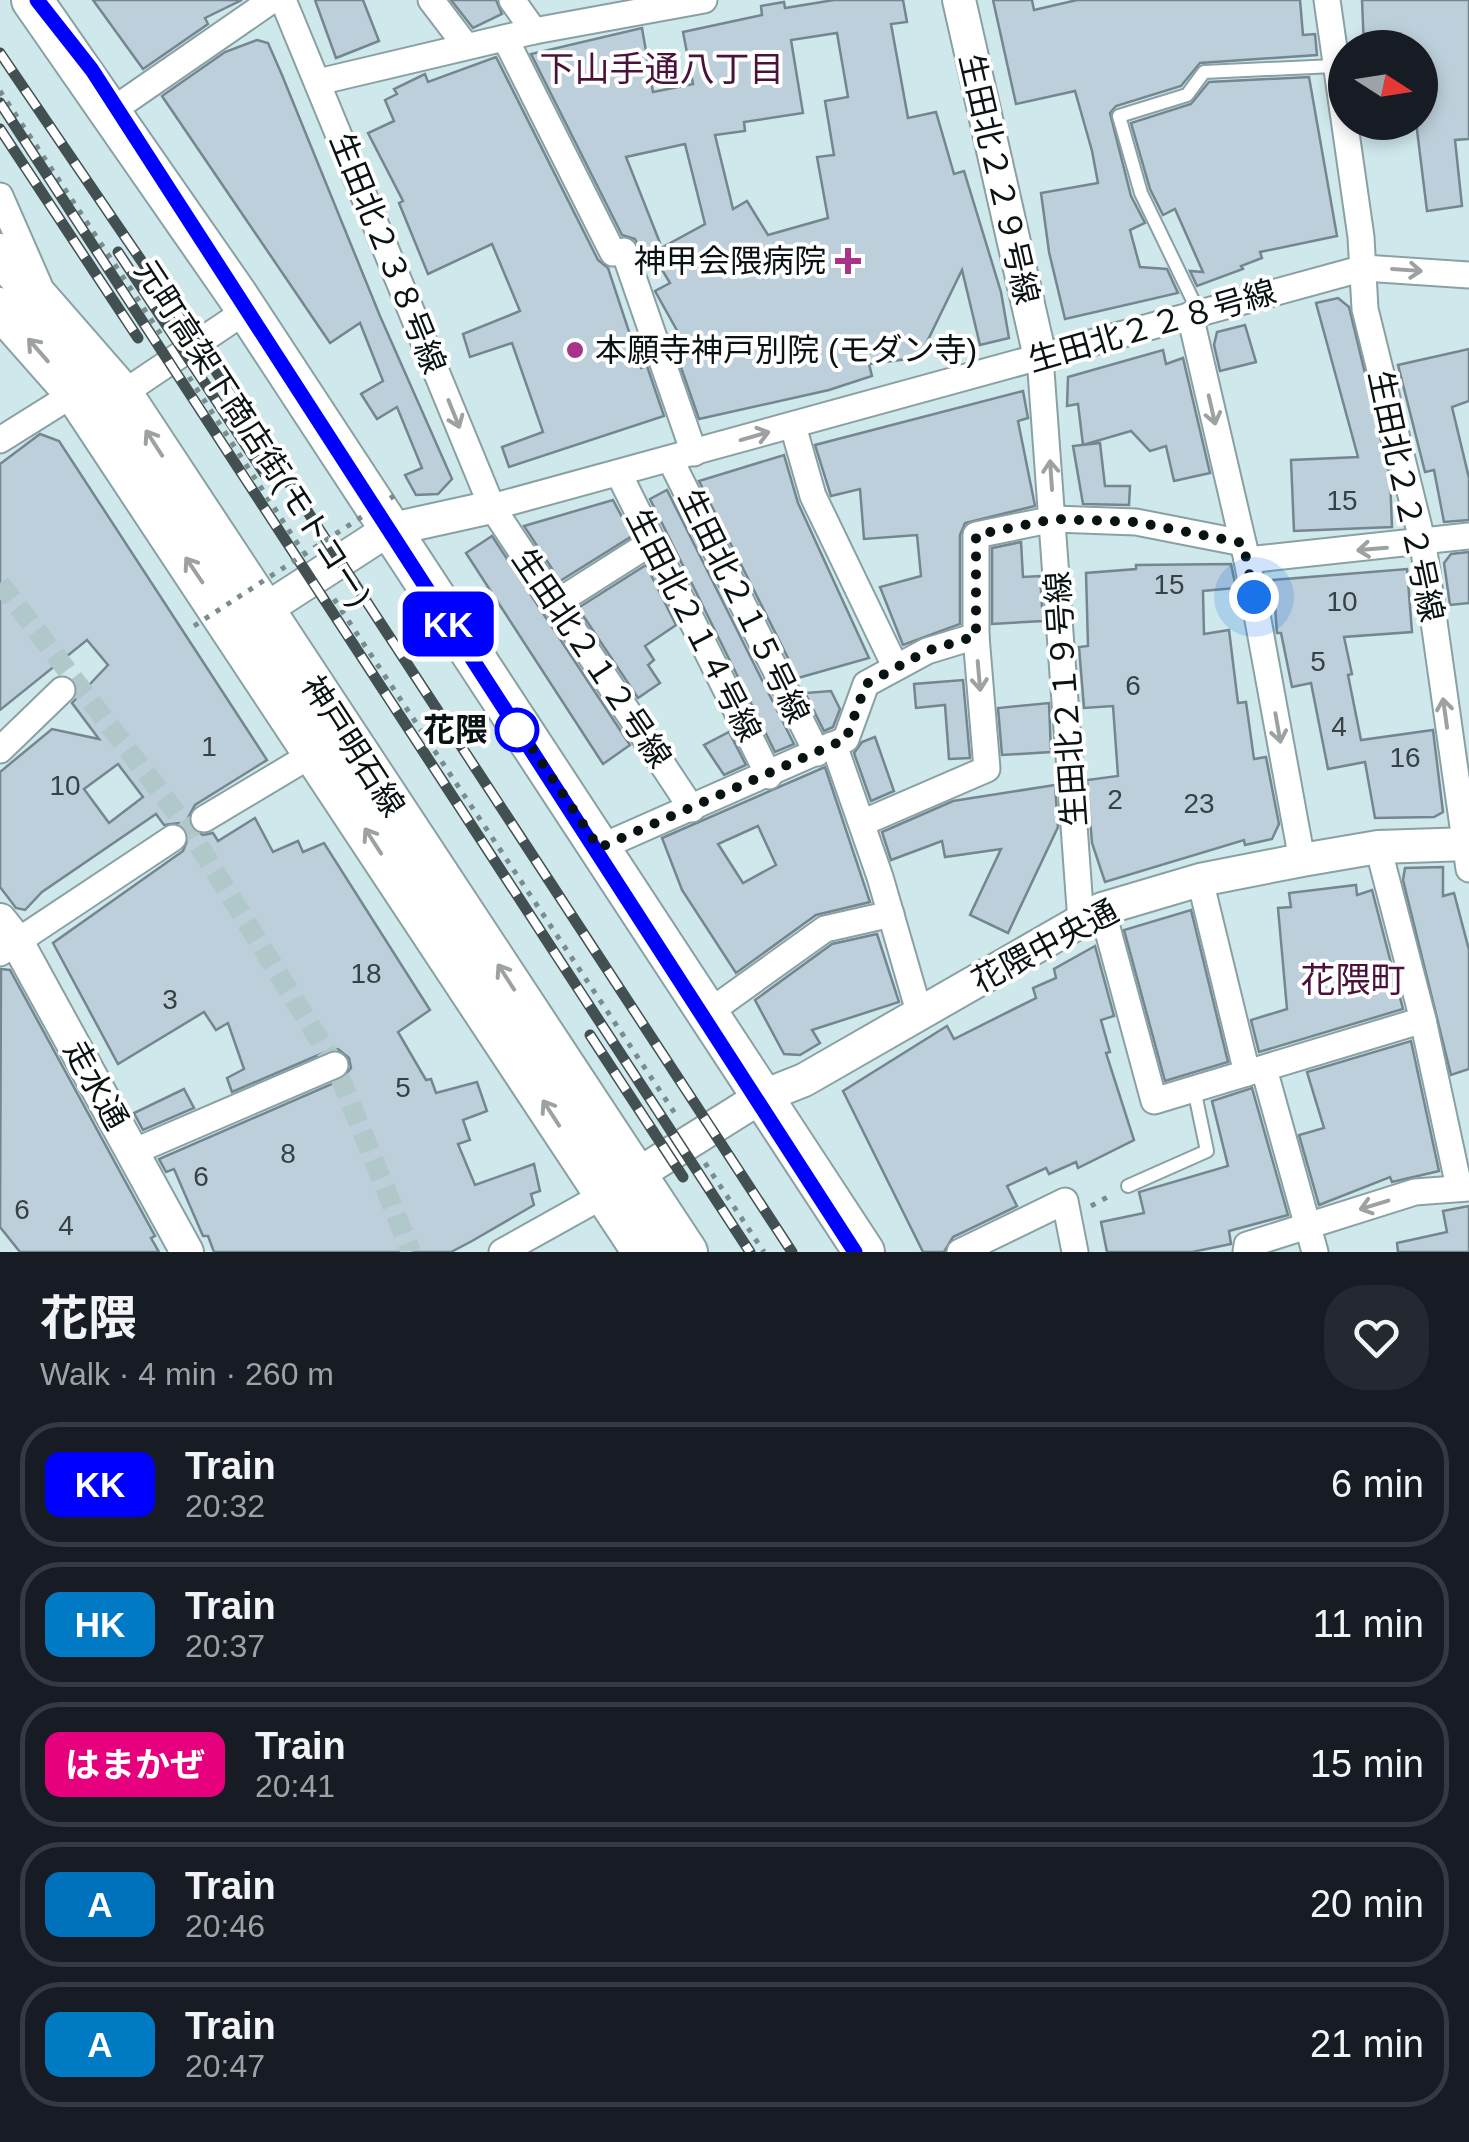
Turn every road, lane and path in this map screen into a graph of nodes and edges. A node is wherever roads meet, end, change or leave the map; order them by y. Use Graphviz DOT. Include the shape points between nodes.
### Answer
graph roads {
  1 [pos="32,0"];
  2 [pos="272,0"];
  3 [pos="283,0"];
  4 [pos="432,0"];
  5 [pos="512,0"];
  6 [pos="704,0"];
  7 [pos="959,0"];
  8 [pos="1327,0"];
  9 [pos="576,12"];
  10 [pos="1330,30"];
  11 [pos="534,32"];
  12 [pos="505,38"];
  13 [pos="466,46"];
  14 [pos="1328,66"];
  15 [pos="318,82"];
  16 [pos="0,91"];
  17 [pos="110,112"];
  18 [pos="1345,140"];
  19 [pos="0,196"];
  20 [pos="0,254"];
  21 [pos="1364,268"];
  22 [pos="1469,274"];
  23 [pos="0,308"];
  24 [pos="50,308"];
  25 [pos="246,310"];
  26 [pos="1194,314"];
  27 [pos="176,357"];
  28 [pos="1040,357"];
  29 [pos="75,393"];
  30 [pos="122,394"];
  31 [pos="793,426"];
  32 [pos="0,440"];
  33 [pos="682,456"];
  34 [pos="618,474"];
  35 [pos="400,492"];
  36 [pos="492,507"];
  37 [pos="1054,519"];
  38 [pos="388,530"];
  39 [pos="1469,536"];
  40 [pos="652,542"];
  41 [pos="1423,544"];
  42 [pos="1245,551"];
  43 [pos="318,573"];
  44 [pos="556,603"];
  45 [pos="263,611"];
  46 [pos="194,626"];
  47 [pos="976,636"];
  48 [pos="895,666"];
  49 [pos="62,690"];
  50 [pos="825,749"];
  51 [pos="0,750"];
  52 [pos="316,752"];
  53 [pos="769,776"];
  54 [pos="692,808"];
  55 [pos="204,819"];
  56 [pos="862,823"];
  57 [pos="172,838"];
  58 [pos="1378,847"];
  59 [pos="599,848"];
  60 [pos="1467,852"];
  61 [pos="1302,860"];
  62 [pos="1200,880"];
  63 [pos="891,914"];
  64 [pos="1092,915"];
  65 [pos="5,938"];
  66 [pos="708,1013"];
  67 [pos="920,1015"];
  68 [pos="1423,1020"];
  69 [pos="335,1066"];
  70 [pos="1256,1071"];
  71 [pos="1194,1089"];
  72 [pos="761,1098"];
  73 [pos="692,1143"];
  74 [pos="133,1152"];
  75 [pos="620,1185"];
  76 [pos="1128,1186"];
  77 [pos="1464,1188"];
  78 [pos="1074,1205"];
  79 [pos="1308,1224"];
  80 [pos="187,1252"];
  81 [pos="502,1252"];
  82 [pos="643,1252"];
  83 [pos="687,1252"];
  84 [pos="764,1252"];
  85 [pos="864,1252"];
  86 [pos="960,1252"];
  87 [pos="1074,1252"];
  88 [pos="1246,1252"];
  89 [pos="1315,1252"];
  1 -- 17 [label="main road"];
  2 -- 17 [label="street"];
  3 -- 15 [label="street, 生田北２３８号線"];
  4 -- 13 [label="street"];
  5 -- 11 [label="street"];
  6 -- 9 [label="street"];
  7 -- 28 [label="street, 生田北２２９号線"];
  8 -- 10 [label="street, 生田北２２２号線"];
  9 -- 11 [label="street"];
  11 -- 12 [label="street"];
  12 -- 13 [label="street"];
  12 -- 33 [label="street, 生田北２１５号線" via="613,253 624,252"];
  13 -- 15 [label="street"];
  14 -- 26 [label="lane" via="1204,72 1187,95 1119,116 1140,194"];
  15 -- 36 [label="street, 生田北２３８号線, one-way"];
  16 -- 27 [label="path, 元町高架下商店街(モトコー)"];
  17 -- 25 [label="main road"];
  18 -- 21 [label="street, 生田北２２２号線"];
  19 -- 24 [label="street"];
  20 -- 24 [label="main road, 神戸明石線"];
  21 -- 22 [label="street, 生田北２２８号線, one-way"];
  21 -- 26 [label="street, 生田北２２８号線"];
  21 -- 41 [label="street, 生田北２２２号線" via="1366,308"];
  29 -- 23 [label="main road, 神戸明石線, one-way"];
  24 -- 30 [label="main road, 神戸明石線"];
  25 -- 27 [label="street"];
  25 -- 38 [label="main road"];
  26 -- 28 [label="street, 生田北２２８号線"];
  26 -- 42 [label="street, one-way"];
  27 -- 30 [label="street"];
  27 -- 43 [label="path, 元町高架下商店街(モトコー)"];
  28 -- 31 [label="street, 生田北２２８号線"];
  37 -- 28 [label="street, 生田北２１９号線, one-way"];
  29 -- 30 [label="street"];
  29 -- 32 [label="street"];
  52 -- 29 [label="main road, 神戸明石線, one-way"];
  45 -- 30 [label="main road, 神戸明石線, one-way"];
  33 -- 31 [label="street, 生田北２２８号線, one-way"];
  31 -- 48 [label="street" via="813,496"];
  33 -- 34 [label="street, 生田北２２８号線"];
  33 -- 50 [label="street, 生田北２１５号線"];
  34 -- 36 [label="street, 生田北２２８号線"];
  34 -- 40 [label="street, 生田北２１４号線"];
  35 -- 46 [label="path, bridge"];
  36 -- 38 [label="street"];
  36 -- 44 [label="street, 生田北２１２号線"];
  37 -- 42 [label="street" via="1136,522"];
  37 -- 47 [label="street" via="976,535"];
  37 -- 64 [label="street, 生田北２１９号線"];
  38 -- 43 [label="street"];
  38 -- 59 [label="main road"];
  39 -- 41 [label="street"];
  40 -- 44 [label="street"];
  40 -- 53 [label="street, 生田北２１４号線"];
  41 -- 42 [label="street, one-way"];
  60 -- 41 [label="street, 生田北２２２号線, one-way"];
  42 -- 61 [label="street, one-way"];
  43 -- 45 [label="street"];
  43 -- 73 [label="path, 元町高架下商店街(モトコー)"];
  44 -- 54 [label="street, 生田北２１２号線"];
  75 -- 45 [label="main road, 神戸明石線, one-way"];
  47 -- 48 [label="street"];
  47 -- 56 [label="street, one-way" via="987,770"];
  48 -- 50 [label="street" via="866,684 846,739"];
  49 -- 51 [label="street"];
  50 -- 53 [label="street"];
  50 -- 56 [label="street, 生田北２１５号線"];
  52 -- 55 [label="street"];
  75 -- 52 [label="main road, 神戸明石線, one-way"];
  53 -- 54 [label="street"];
  54 -- 59 [label="street"];
  56 -- 63 [label="street, 生田北２１５号線"];
  57 -- 65 [label="street"];
  58 -- 60 [label="street, 花隈中央通"];
  58 -- 61 [label="street, 花隈中央通"];
  58 -- 68 [label="street"];
  59 -- 66 [label="main road"];
  61 -- 62 [label="street, 花隈中央通"];
  62 -- 64 [label="street, 花隈中央通"];
  62 -- 70 [label="street"];
  63 -- 66 [label="street" via="825,930"];
  63 -- 67 [label="street, 生田北２１５号線"];
  64 -- 67 [label="street, 花隈中央通"];
  64 -- 71 [label="street, 生田北２１９号線" via="1154,1101"];
  65 -- 74 [label="street, 走水通"];
  66 -- 72 [label="main road"];
  67 -- 72 [label="street, 花隈中央通"];
  68 -- 70 [label="street"];
  68 -- 77 [label="street"];
  69 -- 74 [label="street"];
  70 -- 71 [label="street"];
  70 -- 79 [label="street"];
  71 -- 76 [label="lane" via="1207,1151"];
  72 -- 73 [label="street, 花隈中央通"];
  72 -- 85 [label="main road"];
  73 -- 75 [label="street, 花隈中央通"];
  73 -- 84 [label="path, 元町高架下商店街(モトコー)"];
  74 -- 80 [label="street, 走水通"];
  75 -- 81 [label="street"];
  75 -- 82 [label="main road, 神戸明石線"];
  75 -- 83 [label="main road, 神戸明石線"];
  76 -- 78 [label="path"];
  77 -- 79 [label="street, one-way" via="1415,1192"];
  78 -- 86 [label="street"];
  78 -- 87 [label="street"];
  79 -- 88 [label="street" via="1248,1245"];
  79 -- 89 [label="street"];
}
